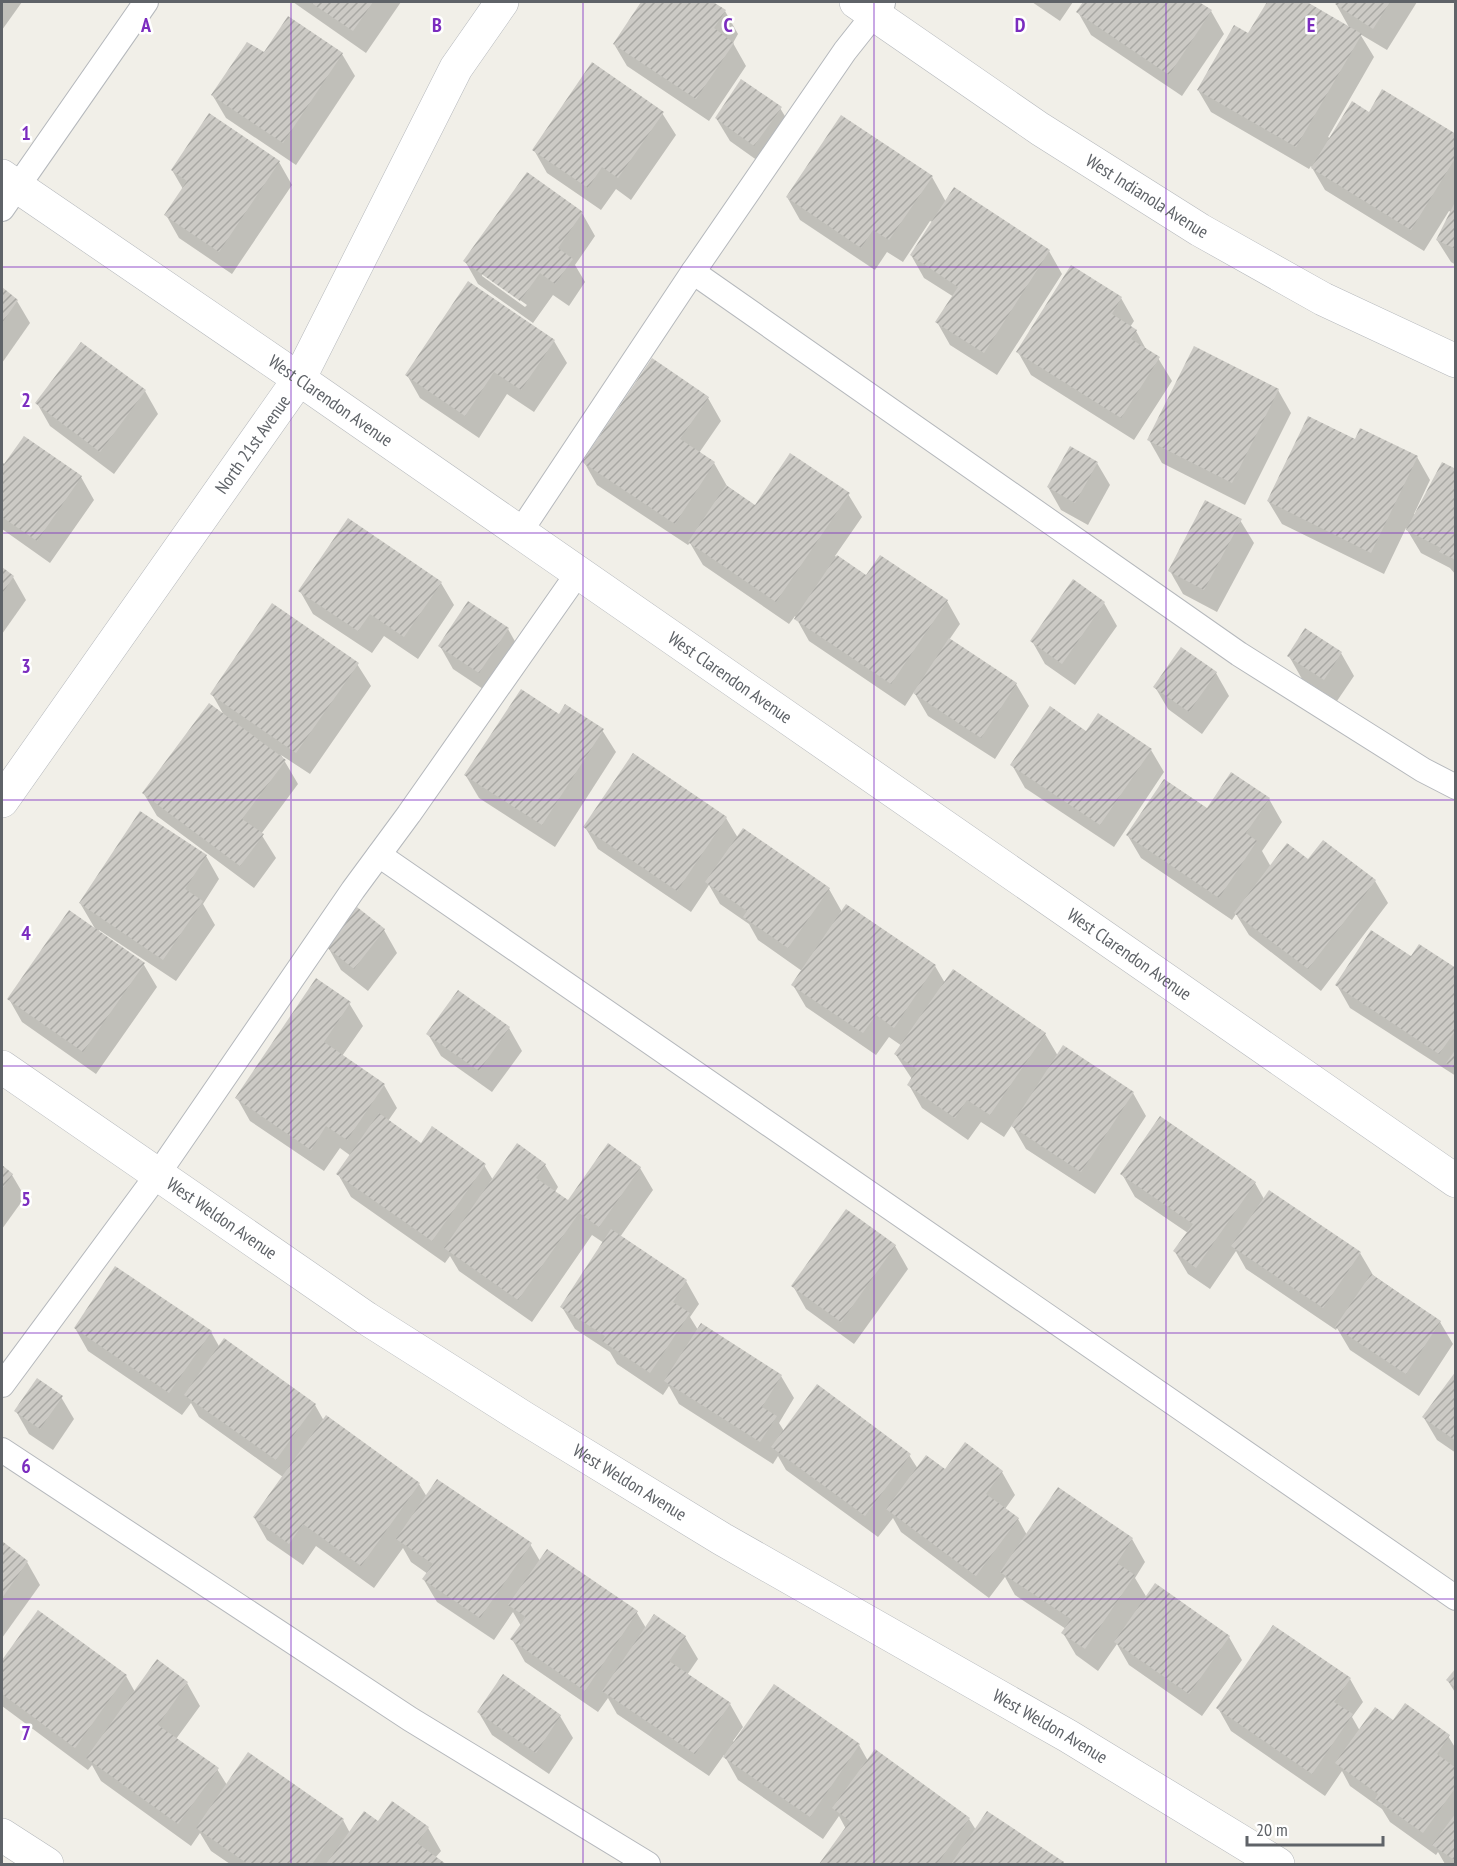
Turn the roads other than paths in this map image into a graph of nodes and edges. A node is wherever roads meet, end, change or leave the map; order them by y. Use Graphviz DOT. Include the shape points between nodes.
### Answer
graph roads {
  1 [pos="146,2"];
  2 [pos="502,2"];
  3 [pos="872,6"];
  4 [pos="7,190"];
  5 [pos="693,272"];
  6 [pos="1455,362"];
  7 [pos="299,379"];
  8 [pos="519,532"];
  9 [pos="578,573"];
  10 [pos="1455,787"];
  11 [pos="2,801"];
  12 [pos="379,855"];
  13 [pos="2,1067"];
  14 [pos="158,1174"];
  15 [pos="1455,1181"];
  16 [pos="2,1385"];
  17 [pos="2,1450"];
  18 [pos="1455,1598"];
  19 [pos="2,1835"];
  20 [pos="47,1864"];
  21 [pos="648,1864"];
  22 [pos="1278,1864"];
  1 -- 4 [label="lane"];
  2 -- 7 [label="street, North 21st Avenue" via="456,68"];
  3 -- 5 [label="lane"];
  3 -- 6 [label="street, West Indianola Avenue" via="1040,129 1200,230 1323,299"];
  4 -- 7 [label="street, West Clarendon Avenue"];
  5 -- 8 [label="lane"];
  5 -- 10 [label="lane" via="1239,654"];
  7 -- 8 [label="street, West Clarendon Avenue"];
  7 -- 11 [label="street, North 21st Avenue"];
  8 -- 9 [label="street, West Clarendon Avenue"];
  9 -- 12 [label="lane"];
  9 -- 15 [label="street, West Clarendon Avenue"];
  12 -- 14 [label="lane"];
  12 -- 18 [label="lane"];
  13 -- 14 [label="street, West Weldon Avenue"];
  14 -- 16 [label="lane"];
  14 -- 22 [label="street, West Weldon Avenue" via="366,1318 524,1418 722,1539 1068,1736"];
  17 -- 21 [label="lane" via="410,1719"];
  19 -- 20 [label="street"];
}
